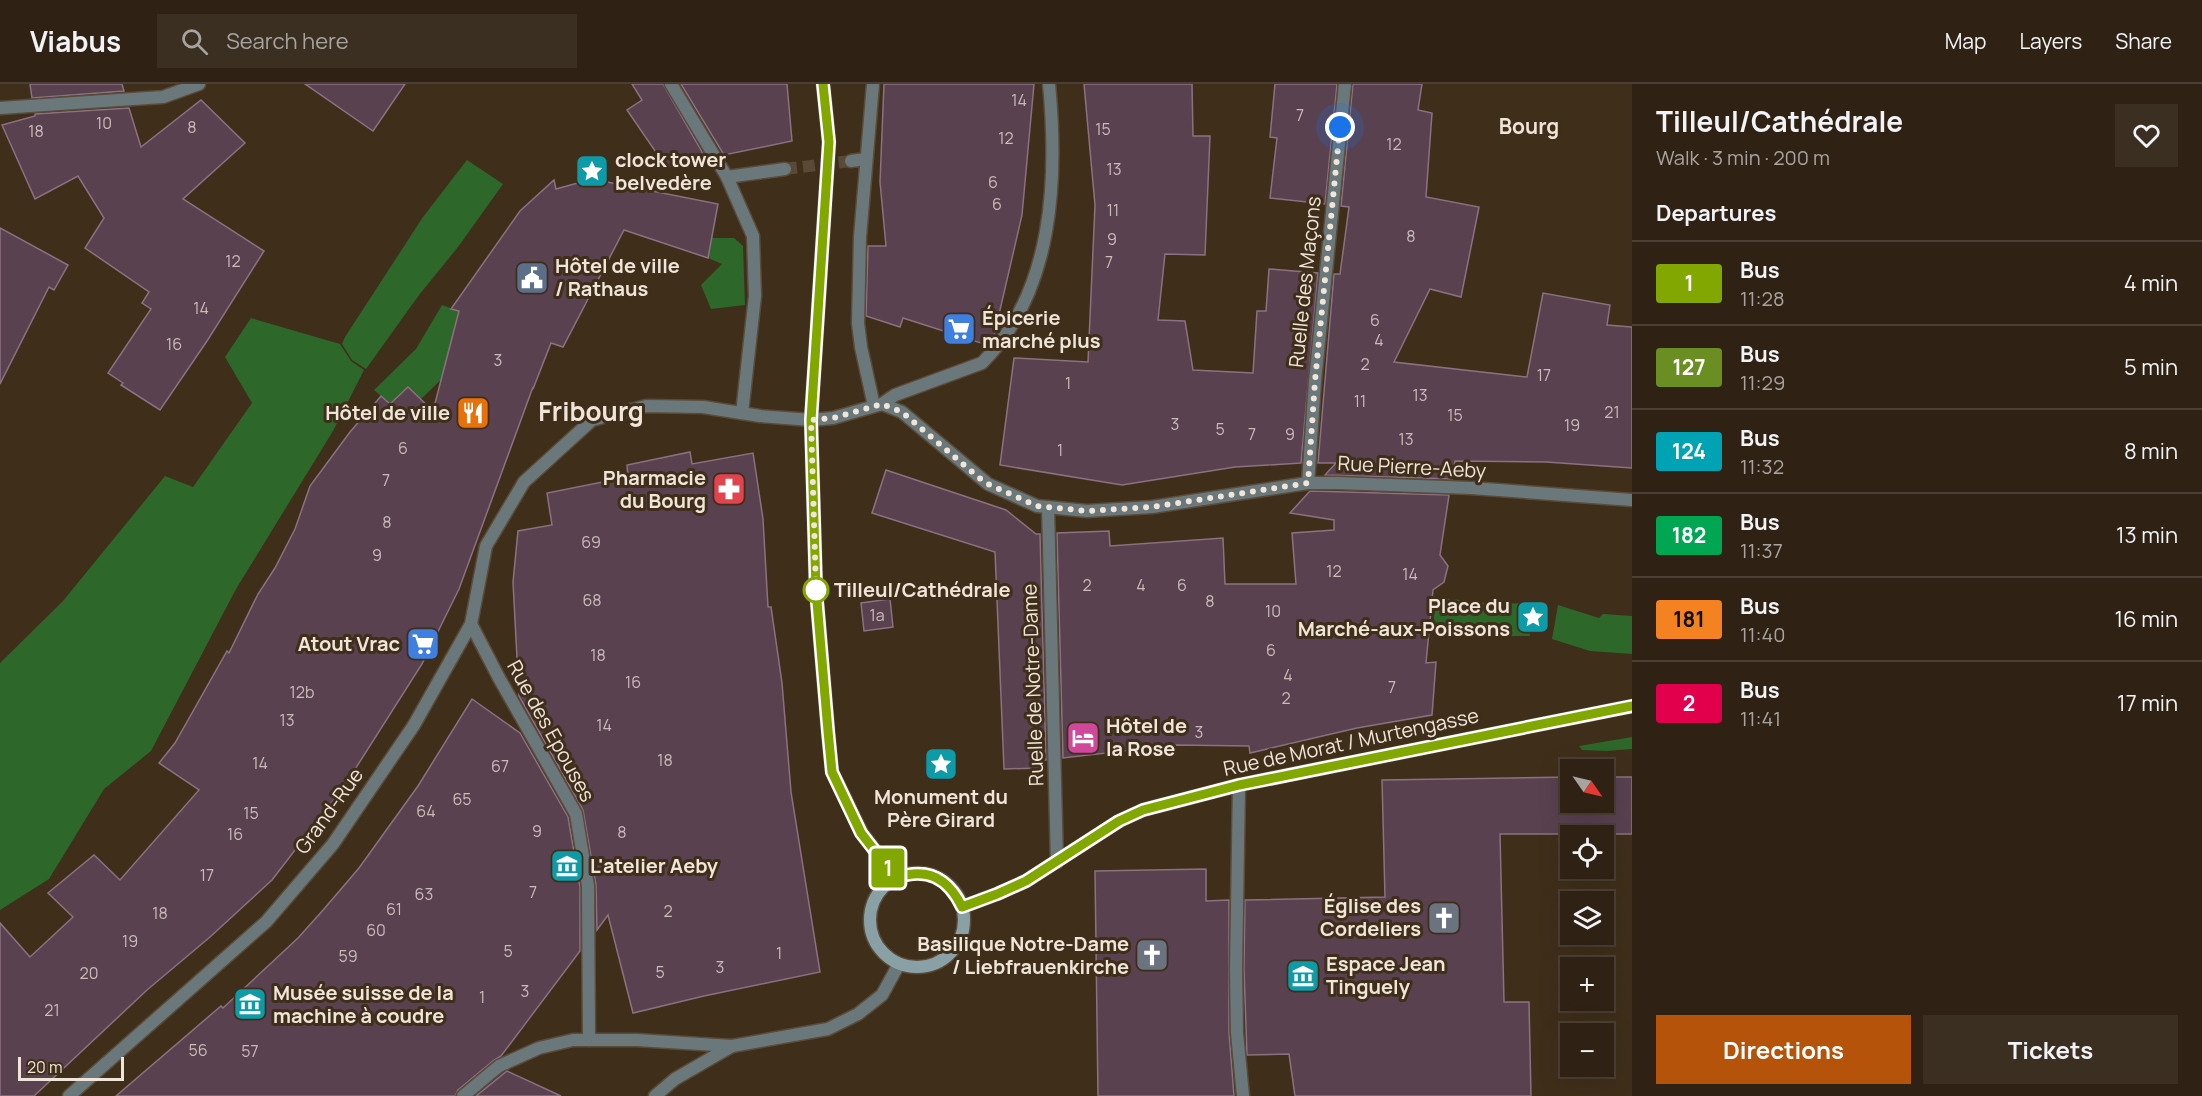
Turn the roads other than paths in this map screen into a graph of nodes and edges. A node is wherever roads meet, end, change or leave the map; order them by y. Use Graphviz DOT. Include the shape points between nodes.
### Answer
graph roads {
  1 [pos="199,84"];
  2 [pos="671,84"];
  3 [pos="823,84"];
  4 [pos="873,84"];
  5 [pos="1049,84"];
  6 [pos="1345,84"];
  7 [pos="0,108"];
  8 [pos="866,159"];
  9 [pos="851,161"];
  10 [pos="784,169"];
  11 [pos="727,177"];
  12 [pos="878,405"];
  13 [pos="742,413"];
  14 [pos="811,420"];
  15 [pos="1308,483"];
  16 [pos="1632,500"];
  17 [pos="1048,507"];
  18 [pos="471,624"];
  19 [pos="1632,706"];
  20 [pos="1239,785"];
  21 [pos="1057,862"];
  22 [pos="896,878"];
  23 [pos="962,907"];
  24 [pos="899,964"];
  25 [pos="589,1040"];
  26 [pos="732,1046"];
  27 [pos="69,1096"];
  28 [pos="463,1096"];
  29 [pos="656,1096"];
  30 [pos="1243,1096"];
  1 -- 7 [label="street" via="162,97"];
  2 -- 11 [label="street"];
  3 -- 14 [label="main road" via="829,142"];
  4 -- 8 [label="street"];
  5 -- 12 [label="street, Grand-Rue" via="1052,197 1033,279 1016,316 982,363"];
  6 -- 15 [label="street, Ruelle des Maçons"];
  8 -- 9 [label="street"];
  8 -- 12 [label="street" via="858,323"];
  10 -- 11 [label="street"];
  11 -- 13 [label="street" via="753,236 755,296"];
  12 -- 14 [label="street, Grand-Rue"];
  12 -- 17 [label="street, Rue Pierre-Aeby" via="902,412 988,484 1037,506"];
  13 -- 14 [label="street, Grand-Rue"];
  13 -- 18 [label="street, Grand-Rue" via="703,407 646,406 592,420 524,482 486,546"];
  14 -- 22 [label="main road" via="816,590 832,772 861,833"];
  15 -- 16 [label="street, Rue Pierre-Aeby"];
  15 -- 17 [label="street, Rue Pierre-Aeby" via="1152,507 1087,511"];
  17 -- 21 [label="street, Ruelle de Notre-Dame"];
  18 -- 25 [label="street, Rue des Epouses" via="576,814 588,886"];
  18 -- 27 [label="street, Grand-Rue" via="414,725 325,853 266,922"];
  19 -- 20 [label="main road, Rue de Morat / Murtengasse"];
  20 -- 21 [label="main road, Rue de Morat / Murtengasse" via="1143,810 1119,821"];
  20 -- 30 [label="street" via="1236,969"];
  21 -- 23 [label="main road, Rue de Morat / Murtengasse" via="1007,890"];
  22 -- 23 [label="main road" via="911,873 942,880 955,892"];
  22 -- 24 [label="main road" via="874,900 870,930 886,956"];
  23 -- 24 [label="main road" via="962,932 948,955 924,967"];
  24 -- 26 [label="street" via="882,994 858,1014 828,1029"];
  25 -- 26 [label="street"];
  25 -- 28 [label="street" via="539,1048 499,1066"];
  26 -- 29 [label="street" via="675,1078"];
}
